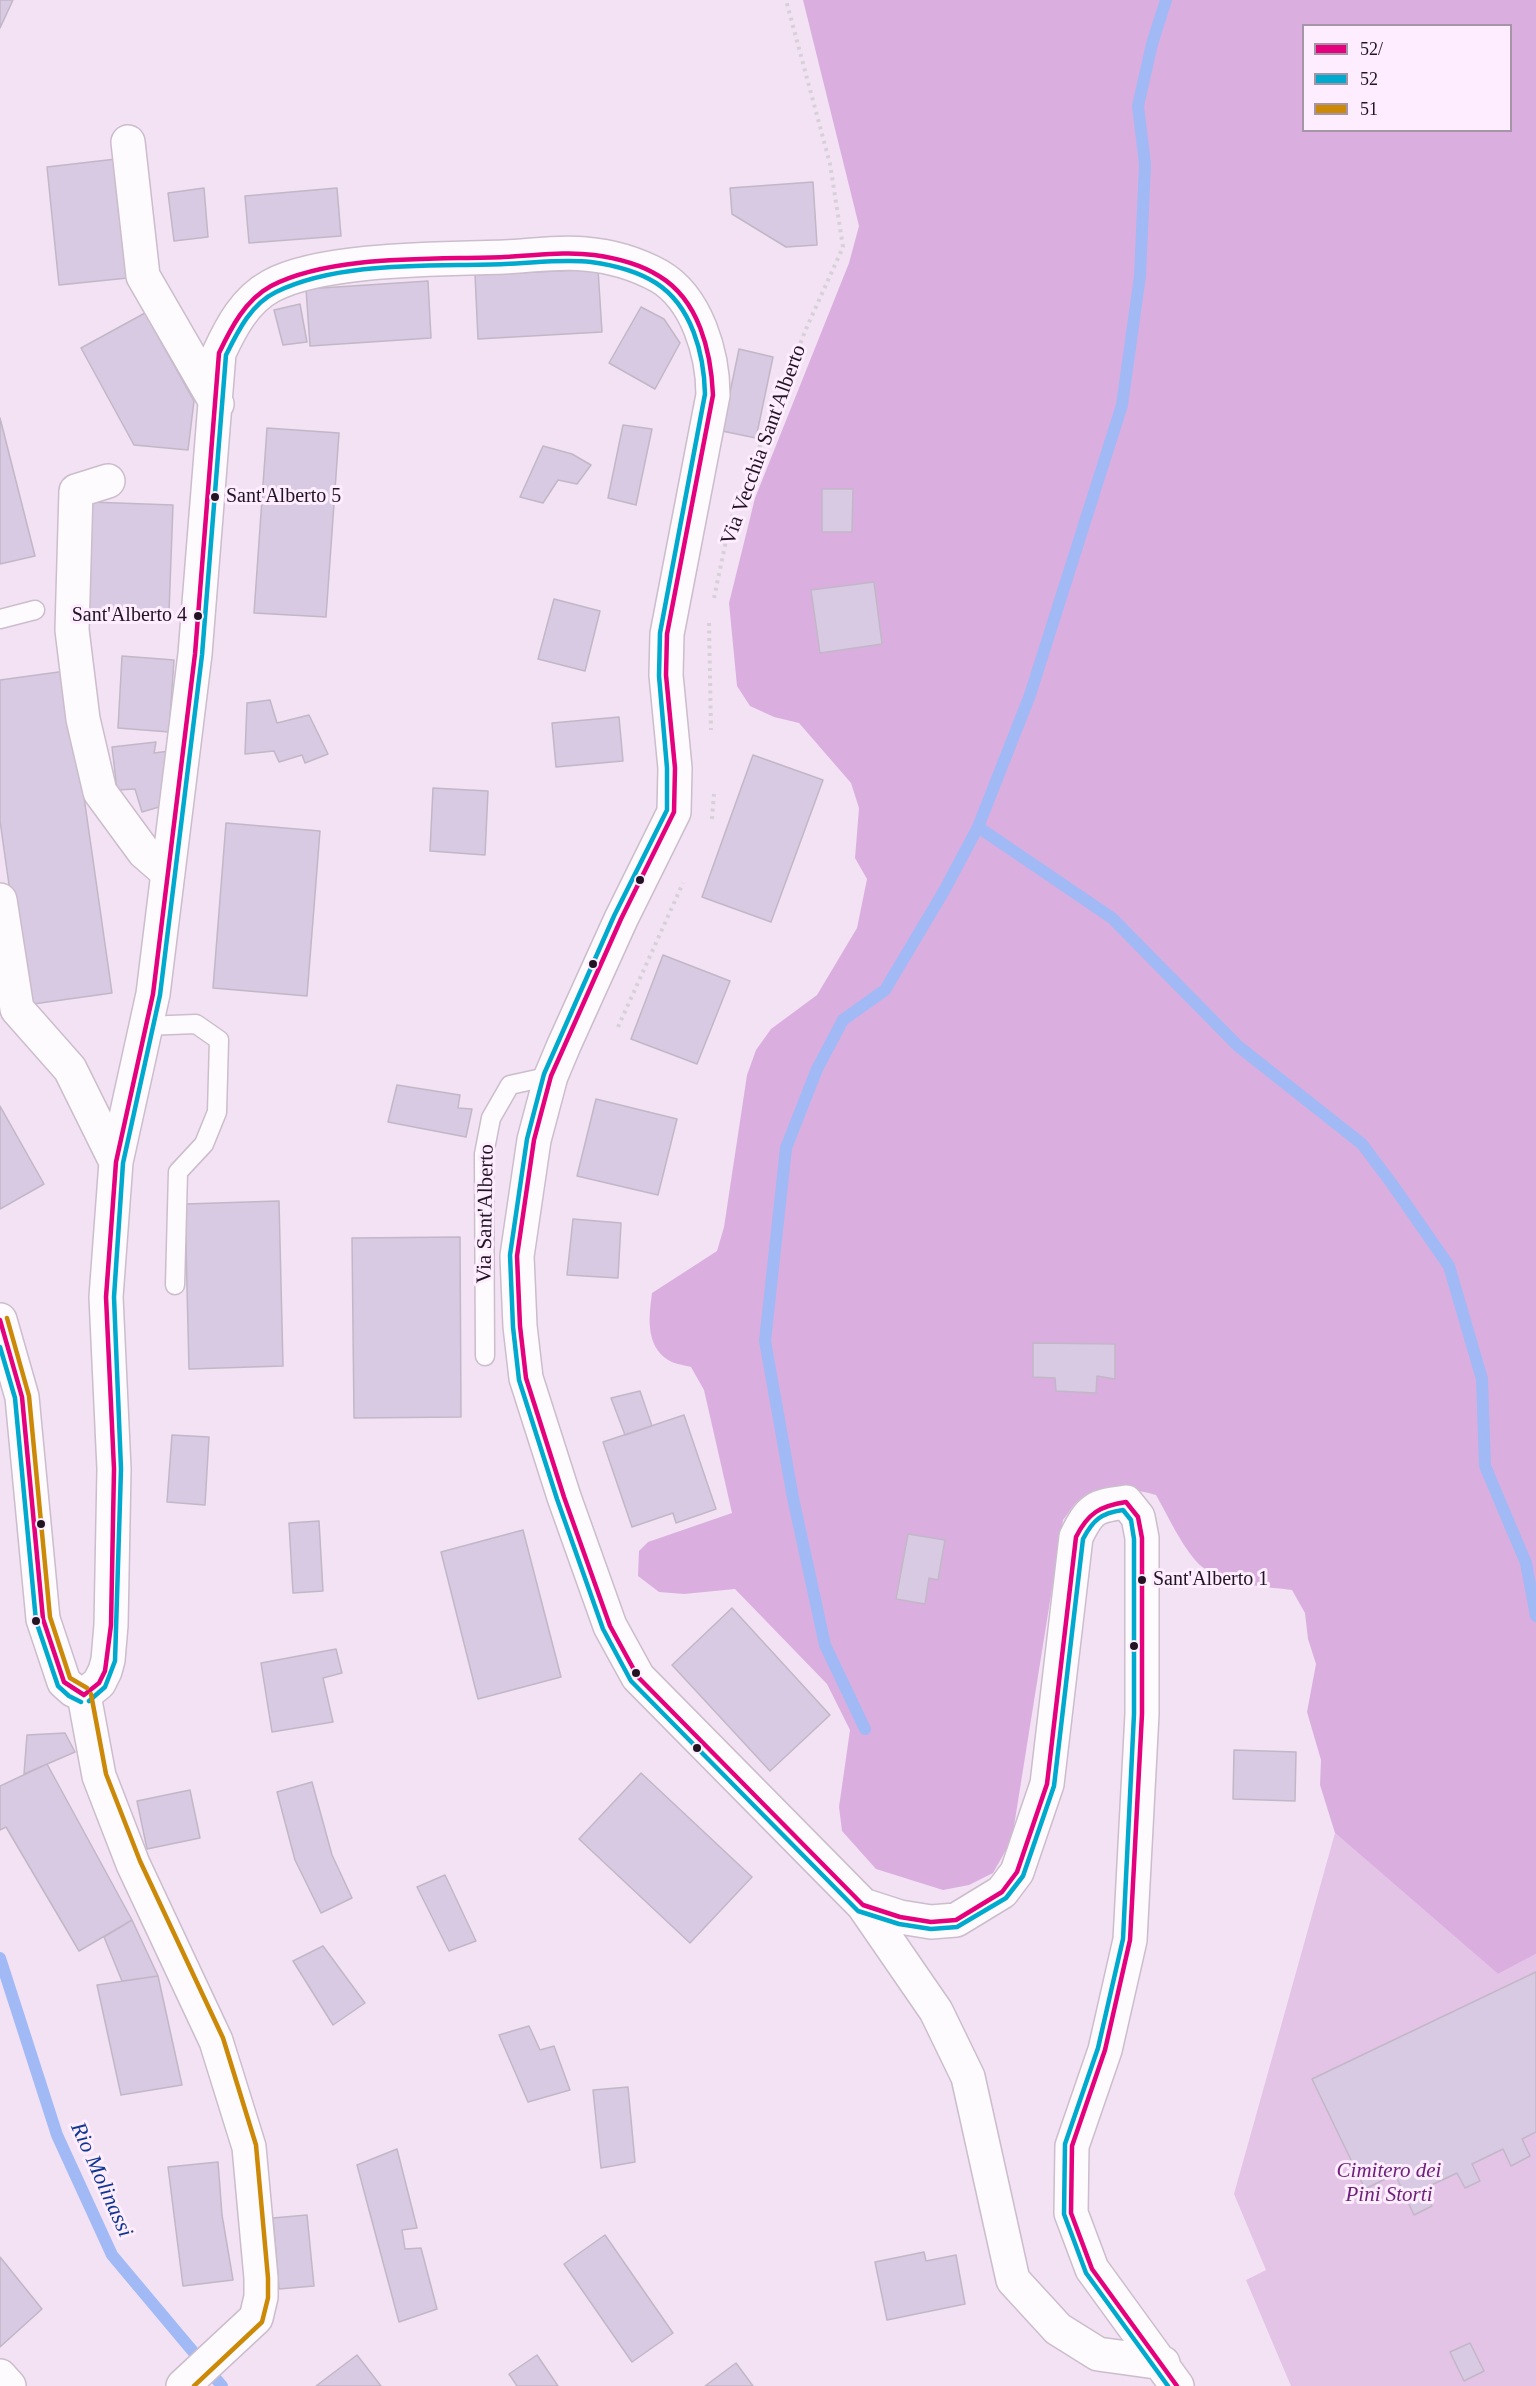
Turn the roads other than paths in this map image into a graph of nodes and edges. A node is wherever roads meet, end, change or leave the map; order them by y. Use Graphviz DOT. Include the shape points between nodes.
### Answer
graph roads {
  1 [pos="128,142"];
  2 [pos="217,404"];
  3 [pos="108,482"];
  4 [pos="34,610"];
  5 [pos="0,619"];
  6 [pos="168,873"];
  7 [pos="0,900"];
  8 [pos="145,1026"];
  9 [pos="551,1076"];
  10 [pos="116,1162"];
  11 [pos="175,1285"];
  12 [pos="0,1320"];
  13 [pos="485,1356"];
  14 [pos="84,1695"];
  15 [pos="863,1905"];
  16 [pos="1170,2375"];
  17 [pos="0,2376"];
  18 [pos="9,2386"];
  19 [pos="183,2386"];
  1 -- 2 [label="street" via="143,276"];
  2 -- 6 [label="street, Via Sant'Alberto" via="195,654"];
  2 -- 9 [label="street, Via Sant'Alberto" via="219,352 232,324 270,286 295,275 403,261 585,254 626,262 660,277 684,301 700,326 713,371 713,395 667,634 674,812"];
  3 -- 6 [label="street" via="76,491 72,630 82,719 100,792 144,852"];
  4 -- 5 [label="lane"];
  6 -- 8 [label="street, Via Sant'Alberto" via="153,994"];
  7 -- 10 [label="street" via="17,1009 70,1069"];
  8 -- 10 [label="street, Via Sant'Alberto"];
  8 -- 11 [label="lane" via="196,1024 219,1040 217,1112 204,1144 178,1172"];
  9 -- 13 [label="lane, Via Sant'Alberto" via="510,1085 491,1118 484,1154"];
  9 -- 15 [label="street, Via Sant'Alberto" via="524,1198 518,1256 520,1326 526,1378 610,1626 638,1677"];
  10 -- 14 [label="street, Via Sant'Alberto" via="106,1297 114,1468 111,1624 105,1671 99,1683"];
  12 -- 14 [label="street" via="22,1397 43,1619 64,1682"];
  14 -- 19 [label="street" via="99,1776 133,1864 216,2041 249,2147 261,2297 255,2318"];
  15 -- 16 [label="street" via="936,2011 968,2077 1013,2280 1058,2330 1098,2354"];
  15 -- 16 [label="street, Via Sant'Alberto" via="900,1917 931,1922 956,1920 1002,1892 1017,1872 1047,1784 1076,1537 1085,1518 1101,1505 1126,1503 1138,1517 1142,1538 1142,1714 1130,1940 1105,2050 1072,2146 1071,2213 1092,2269"];
  17 -- 18 [label="street"];
}
